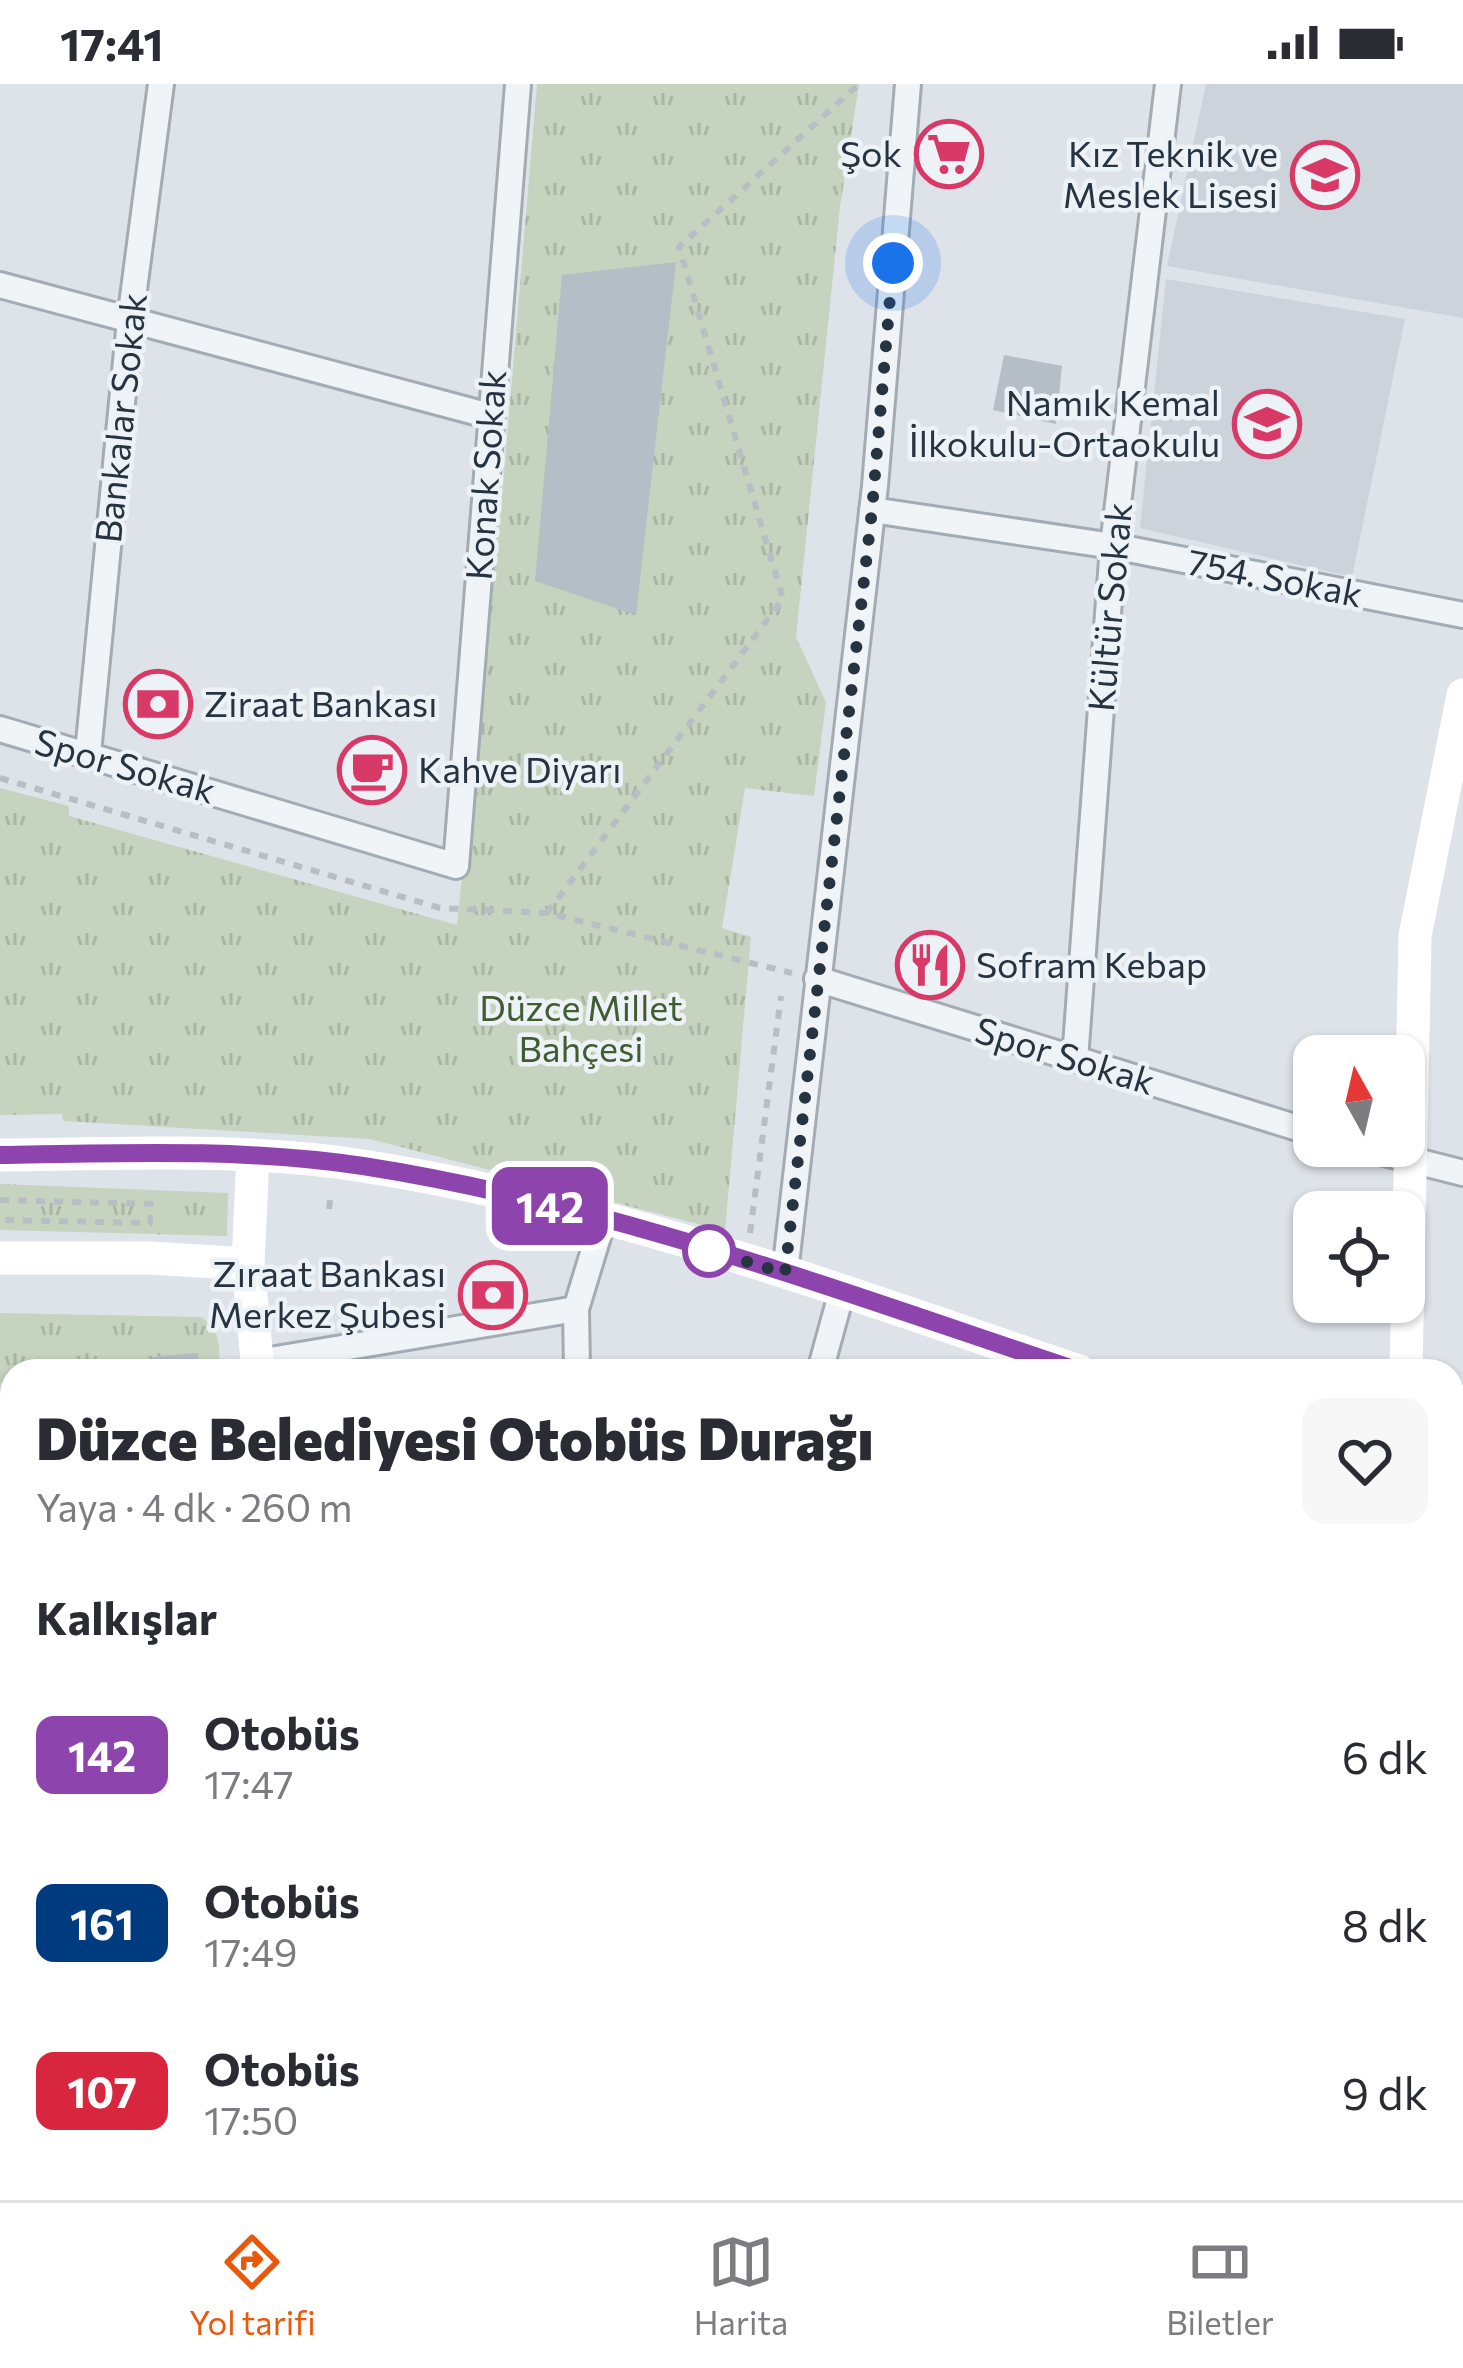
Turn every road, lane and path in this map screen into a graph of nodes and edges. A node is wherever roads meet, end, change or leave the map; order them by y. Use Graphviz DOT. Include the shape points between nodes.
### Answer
graph roads {
  1 [pos="161,84"];
  2 [pos="518,84"];
  3 [pos="859,84"];
  4 [pos="908,84"];
  5 [pos="1168,84"];
  6 [pos="0,285"];
  7 [pos="130,320"];
  8 [pos="490,416"];
  9 [pos="872,510"];
  10 [pos="1113,546"];
  11 [pos="1463,615"];
  12 [pos="1463,694"];
  13 [pos="0,729"];
  14 [pos="88,753"];
  15 [pos="0,778"];
  16 [pos="456,866"];
  17 [pos="547,913"];
  18 [pos="817,979"];
  19 [pos="781,996"];
  20 [pos="1413,1035"];
  21 [pos="1076,1059"];
  22 [pos="1293,1126"];
  23 [pos="0,1155"];
  24 [pos="253,1155"];
  25 [pos="1425,1165"];
  26 [pos="1411,1167"];
  27 [pos="1463,1173"];
  28 [pos="0,1200"];
  29 [pos="604,1217"];
  30 [pos="0,1220"];
  31 [pos="748,1249"];
  32 [pos="0,1258"];
  33 [pos="248,1264"];
  34 [pos="785,1273"];
  35 [pos="842,1291"];
  36 [pos="576,1309"];
  37 [pos="257,1359"];
  38 [pos="297,1359"];
  39 [pos="577,1359"];
  40 [pos="823,1359"];
  41 [pos="1043,1359"];
  42 [pos="1406,1359"];
  1 -- 7 [label="street, Bankalar Sokak"];
  2 -- 8 [label="street, Konak Sokak"];
  3 -- 17 [label="path" via="679,247 783,599"];
  4 -- 9 [label="street"];
  5 -- 10 [label="street, Kültür Sokak"];
  6 -- 7 [label="street"];
  7 -- 8 [label="street"];
  7 -- 14 [label="street, Bankalar Sokak"];
  8 -- 16 [label="street, Konak Sokak"];
  9 -- 10 [label="street, 754. Sokak"];
  9 -- 18 [label="street"];
  10 -- 11 [label="street, 754. Sokak"];
  10 -- 21 [label="street, Kültür Sokak"];
  12 -- 20 [label="main road" via="1415,936"];
  13 -- 14 [label="street, Spor Sokak"];
  14 -- 16 [label="street, Spor Sokak"];
  15 -- 17 [label="path" via="440,908"];
  17 -- 18 [label="path"];
  18 -- 21 [label="street, Spor Sokak"];
  18 -- 34 [label="street"];
  19 -- 31 [label="path"];
  21 -- 22 [label="street, Spor Sokak"];
  23 -- 24 [label="main road"];
  24 -- 29 [label="main road" via="364,1166"];
  24 -- 33 [label="main road"];
  25 -- 27 [label="street"];
  26 -- 42 [label="main road"];
  28 -- 30 [label="path" via="151,1204 150,1223"];
  29 -- 34 [label="main road"];
  29 -- 36 [label="street"];
  32 -- 33 [label="main road"];
  33 -- 37 [label="main road"];
  34 -- 35 [label="main road"];
  35 -- 40 [label="street"];
  35 -- 41 [label="main road"];
  36 -- 38 [label="street"];
  36 -- 39 [label="street"];
}
